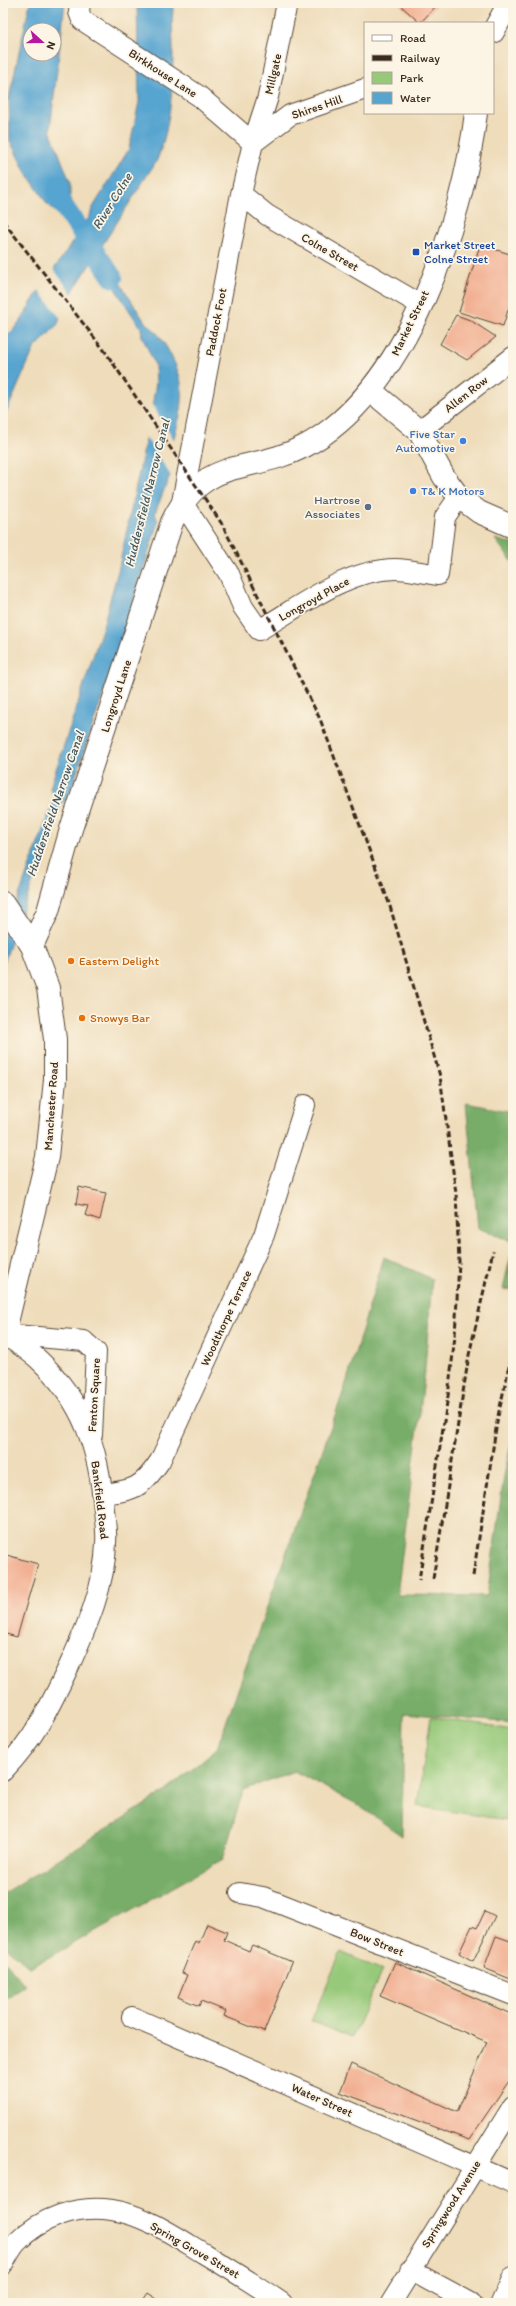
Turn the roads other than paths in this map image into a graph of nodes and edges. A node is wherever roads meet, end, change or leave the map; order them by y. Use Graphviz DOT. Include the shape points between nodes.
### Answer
graph roads {
  1 [pos="80,3"];
  2 [pos="287,3"];
  3 [pos="509,3"];
  4 [pos="494,30"];
  5 [pos="364,89"];
  6 [pos="476,114"];
  7 [pos="253,143"];
  8 [pos="241,194"];
  9 [pos="421,305"];
  10 [pos="513,357"];
  11 [pos="370,390"];
  12 [pos="419,431"];
  13 [pos="228,469"];
  14 [pos="459,496"];
  15 [pos="182,502"];
  16 [pos="513,528"];
  17 [pos="3,903"];
  18 [pos="28,941"];
  19 [pos="305,1105"];
  20 [pos="4,1337"];
  21 [pos="92,1438"];
  22 [pos="102,1494"];
  23 [pos="3,1771"];
  24 [pos="240,1893"];
  25 [pos="513,1995"];
  26 [pos="132,2017"];
  27 [pos="513,2106"];
  28 [pos="475,2167"];
  29 [pos="513,2183"];
  30 [pos="3,2264"];
  31 [pos="410,2270"];
  32 [pos="513,2277"];
  33 [pos="282,2303"];
  34 [pos="391,2303"];
  35 [pos="471,2303"];
  36 [pos="501,2303"];
  1 -- 7 [label="street, Birkhouse Lane" via="82,20 207,102"];
  2 -- 7 [label="street, Millgate" via="268,97"];
  3 -- 4 [label="street"];
  5 -- 7 [label="street, Shires Hill" via="290,115"];
  6 -- 9 [label="street, Market Street" via="472,145 458,206"];
  7 -- 8 [label="street, Paddock Foot"];
  8 -- 9 [label="street, Colne Street" via="267,215"];
  8 -- 15 [label="street, Paddock Foot"];
  9 -- 11 [label="street, Market Street" via="399,350"];
  10 -- 12 [label="street, Allen Row"];
  11 -- 12 [label="street"];
  11 -- 13 [label="street, Market Street" via="335,426 304,446 277,457"];
  12 -- 14 [label="street" via="444,476"];
  13 -- 15 [label="street, Longroyd Lane" via="201,482"];
  14 -- 15 [label="street, Longroyd Place" via="446,517 438,575 396,569 364,574 347,580 259,630 243,607 229,574"];
  14 -- 16 [label="street" via="479,512"];
  15 -- 18 [label="street, Longroyd Lane" via="172,522 71,829 48,911"];
  17 -- 18 [label="street, Manchester Road"];
  18 -- 20 [label="street, Manchester Road" via="50,997 55,1039 52,1120 40,1188"];
  19 -- 22 [label="street, Woodthorpe Terrace" via="264,1235 160,1461 150,1476 130,1490"];
  20 -- 21 [label="street, Bankfield Road" via="38,1359 54,1376 80,1413"];
  20 -- 21 [label="street, Fenton Square" via="84,1341 96,1352"];
  21 -- 22 [label="street, Bankfield Road"];
  22 -- 23 [label="street, Bankfield Road" via="106,1544 100,1582 88,1624 41,1724 26,1747"];
  24 -- 25 [label="street, Bow Street" via="263,1897"];
  26 -- 28 [label="street, Water Street"];
  27 -- 28 [label="street, Springwood Avenue"];
  28 -- 29 [label="street, Water Street"];
  28 -- 31 [label="street, Springwood Avenue"];
  30 -- 33 [label="street, Spring Grove Street" via="15,2244 49,2218 70,2211 113,2210 170,2233"];
  31 -- 34 [label="street, Springwood Avenue"];
  31 -- 35 [label="street"];
  32 -- 36 [label="street"];
}
